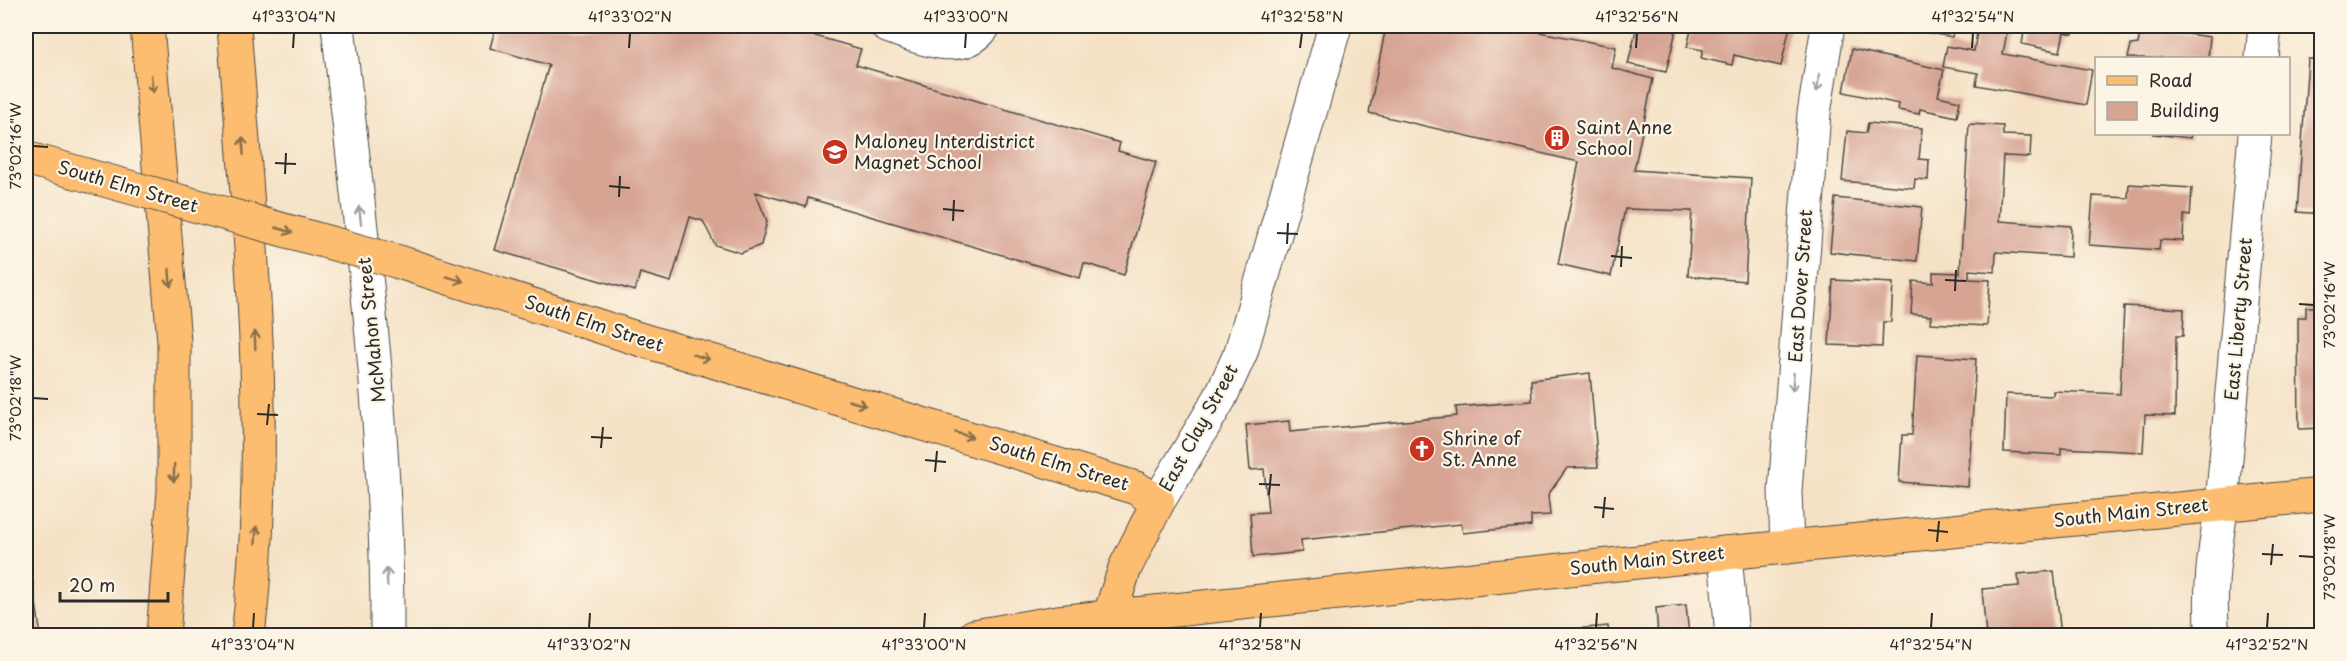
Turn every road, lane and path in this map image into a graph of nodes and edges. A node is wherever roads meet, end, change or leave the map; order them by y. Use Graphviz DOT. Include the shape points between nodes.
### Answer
graph roads {
  1 [pos="147,26"];
  2 [pos="234,26"];
  3 [pos="338,26"];
  4 [pos="887,26"];
  5 [pos="1335,26"];
  6 [pos="1828,26"];
  7 [pos="2265,26"];
  8 [pos="971,34"];
  9 [pos="2262,57"];
  10 [pos="2255,135"];
  11 [pos="26,158"];
  12 [pos="2322,495"];
  13 [pos="1158,502"];
  14 [pos="2222,504"];
  15 [pos="1787,547"];
  16 [pos="1725,553"];
  17 [pos="1107,626"];
  18 [pos="163,636"];
  19 [pos="248,636"];
  20 [pos="387,636"];
  21 [pos="974,636"];
  22 [pos="1732,636"];
  23 [pos="2213,636"];
  1 -- 18 [label="main road, one-way" via="174,340 174,491"];
  19 -- 2 [label="main road, one-way" via="257,512 258,414"];
  20 -- 3 [label="street, McMahon Street, one-way" via="381,428"];
  4 -- 8 [label="street" via="932,40"];
  5 -- 13 [label="street, East Clay Street" via="1241,352 1220,398"];
  6 -- 15 [label="street, East Dover Street, one-way" via="1814,113 1785,491"];
  7 -- 9 [label="street"];
  10 -- 14 [label="street, East Liberty Street"];
  11 -- 13 [label="main road, South Elm Street, one-way, bridge" via="399,262 652,343 1112,478"];
  12 -- 14 [label="main road, South Main Street"];
  13 -- 17 [label="main road, East Clay Street" via="1125,568"];
  14 -- 15 [label="main road, South Main Street"];
  14 -- 23 [label="street, East Liberty Street" via="2212,579"];
  15 -- 16 [label="main road, South Main Street"];
  16 -- 17 [label="main road, South Main Street"];
  16 -- 22 [label="street"];
  17 -- 21 [label="main road, South Main Street"];
}
